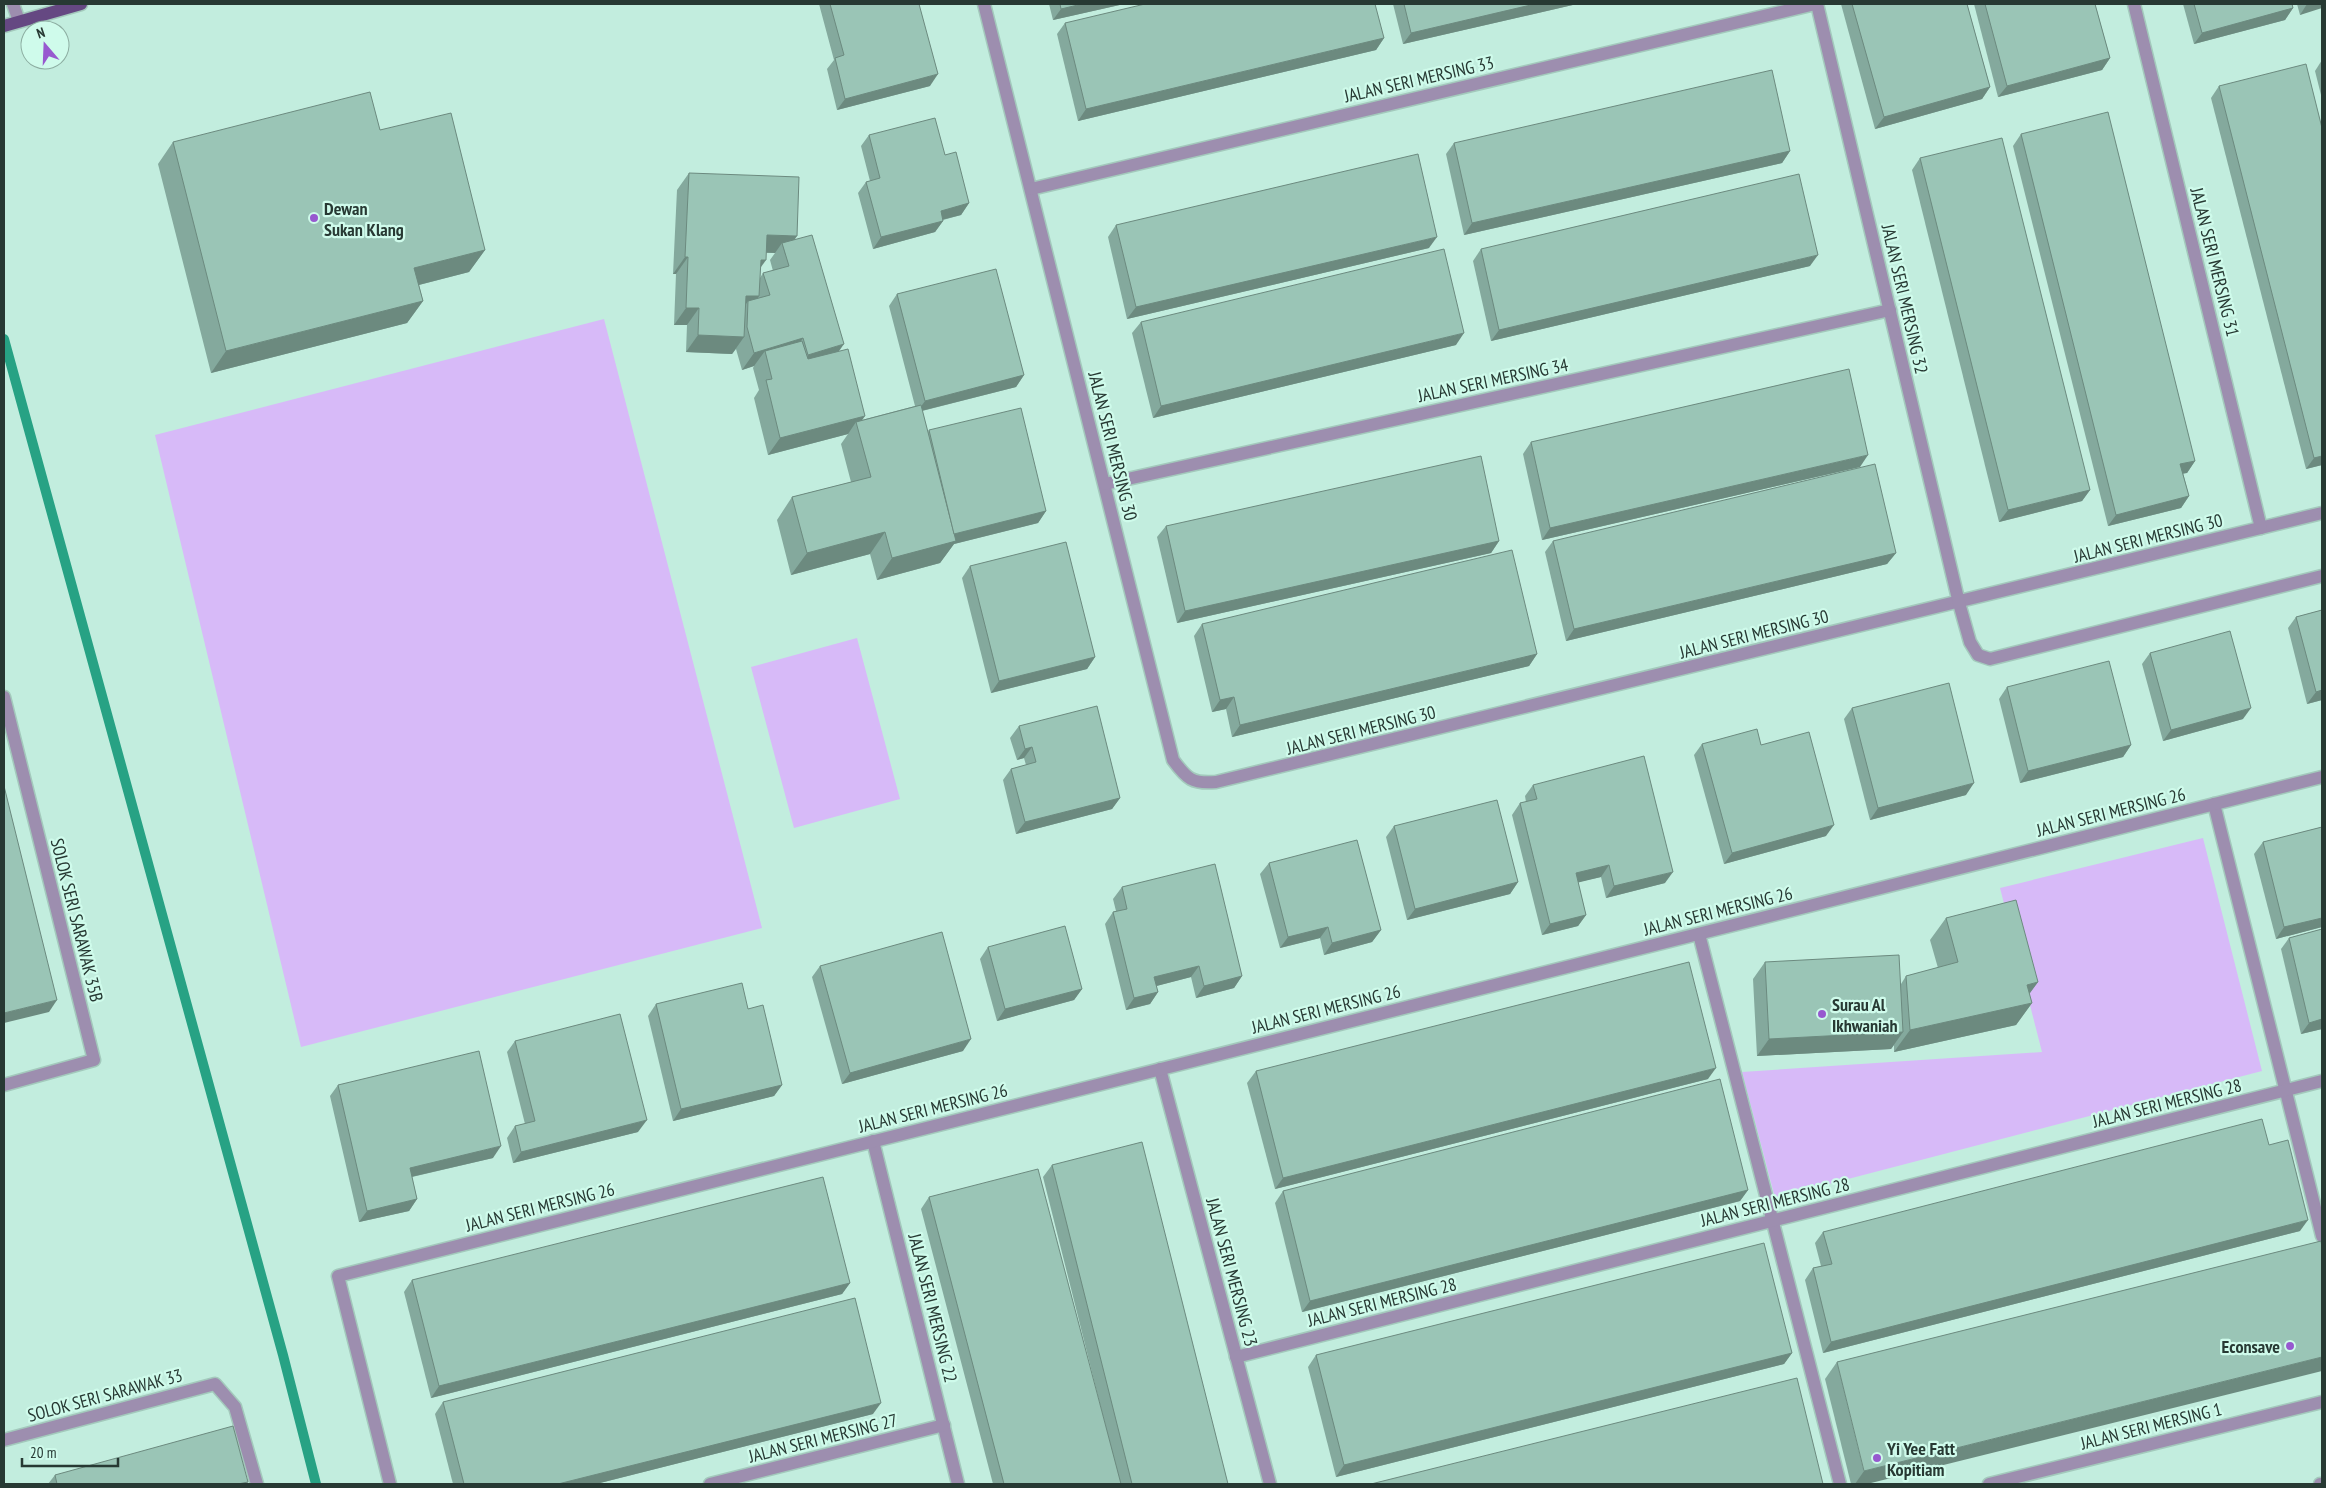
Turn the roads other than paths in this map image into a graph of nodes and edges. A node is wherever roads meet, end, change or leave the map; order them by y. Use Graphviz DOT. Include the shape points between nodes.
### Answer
graph roads {
  1 [pos="13,4"];
  2 [pos="75,4"];
  3 [pos="984,4"];
  4 [pos="1816,4"];
  5 [pos="2134,4"];
  6 [pos="19,21"];
  7 [pos="4,26"];
  8 [pos="1031,189"];
  9 [pos="1890,310"];
  10 [pos="1105,484"];
  11 [pos="2322,513"];
  12 [pos="2261,528"];
  13 [pos="2322,576"];
  14 [pos="1959,603"];
  15 [pos="4,697"];
  16 [pos="2322,777"];
  17 [pos="2214,804"];
  18 [pos="1699,934"];
  19 [pos="1160,1069"];
  20 [pos="2322,1082"];
  21 [pos="4,1085"];
  22 [pos="2286,1091"];
  23 [pos="873,1141"];
  24 [pos="1772,1221"];
  25 [pos="2322,1236"];
  26 [pos="1236,1357"];
  27 [pos="2322,1402"];
  28 [pos="944,1425"];
  29 [pos="4,1440"];
  30 [pos="257,1484"];
  31 [pos="390,1484"];
  32 [pos="710,1484"];
  33 [pos="958,1484"];
  34 [pos="1270,1484"];
  35 [pos="1840,1484"];
  36 [pos="1989,1484"];
  1 -- 6 [label="street"];
  2 -- 6 [label="main road"];
  3 -- 8 [label="street, JALAN SERI MERSING 30"];
  4 -- 8 [label="street, JALAN SERI MERSING 33"];
  4 -- 9 [label="street, JALAN SERI MERSING 32"];
  5 -- 12 [label="street, JALAN SERI MERSING 31"];
  6 -- 7 [label="main road"];
  8 -- 10 [label="street, JALAN SERI MERSING 30"];
  9 -- 10 [label="street, JALAN SERI MERSING 34"];
  9 -- 14 [label="street, JALAN SERI MERSING 32"];
  10 -- 14 [label="street, JALAN SERI MERSING 30" via="1173,760 1186,777 1201,783 1226,780"];
  11 -- 12 [label="street, JALAN SERI MERSING 30"];
  12 -- 14 [label="street, JALAN SERI MERSING 30"];
  13 -- 14 [label="street, JALAN SERI MERSING 32" via="1990,659 1978,655 1970,642"];
  15 -- 21 [label="street, SOLOK SERI SARAWAK 35B" via="94,1060"];
  16 -- 17 [label="street, JALAN SERI MERSING 26"];
  17 -- 18 [label="street, JALAN SERI MERSING 26"];
  17 -- 22 [label="street"];
  18 -- 19 [label="street, JALAN SERI MERSING 26"];
  18 -- 24 [label="street"];
  19 -- 23 [label="street, JALAN SERI MERSING 26"];
  19 -- 26 [label="street, JALAN SERI MERSING 23"];
  20 -- 22 [label="street, JALAN SERI MERSING 28"];
  22 -- 24 [label="street, JALAN SERI MERSING 28"];
  22 -- 25 [label="street"];
  23 -- 28 [label="street, JALAN SERI MERSING 22"];
  23 -- 31 [label="street, JALAN SERI MERSING 26" via="338,1276"];
  24 -- 26 [label="street, JALAN SERI MERSING 28"];
  24 -- 35 [label="street"];
  26 -- 34 [label="street, JALAN SERI MERSING 23"];
  27 -- 36 [label="street, JALAN SERI MERSING 1"];
  28 -- 32 [label="street, JALAN SERI MERSING 27"];
  28 -- 33 [label="street, JALAN SERI MERSING 22"];
  29 -- 30 [label="street, SOLOK SERI SARAWAK 33" via="214,1384 235,1407"];
}
